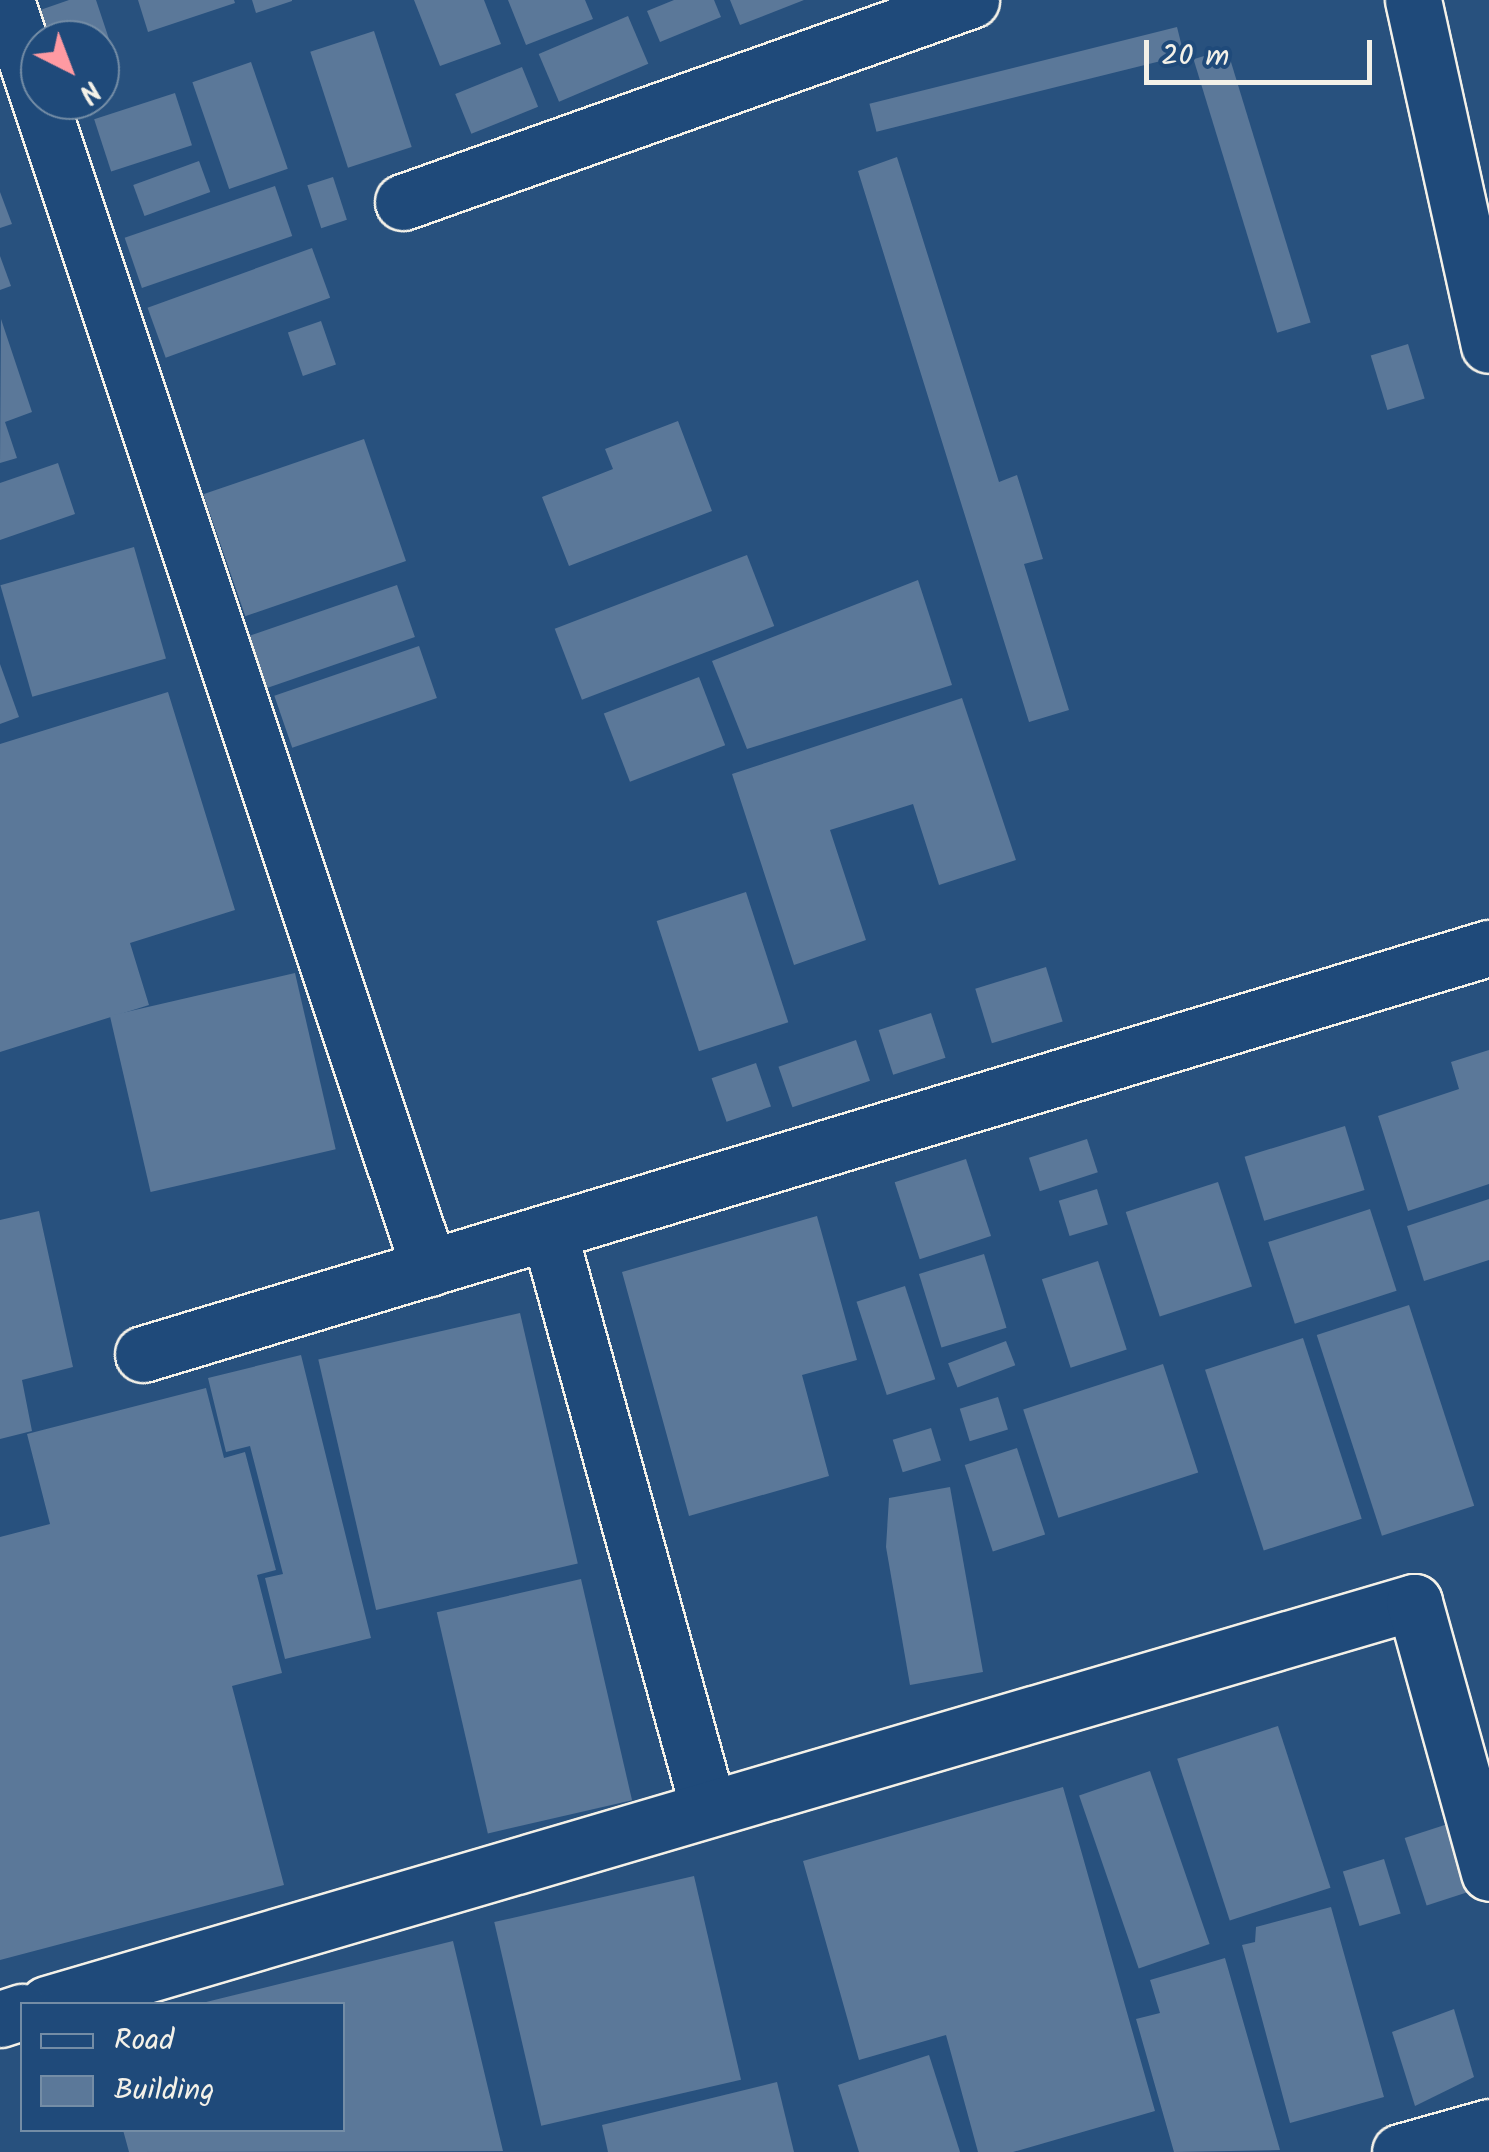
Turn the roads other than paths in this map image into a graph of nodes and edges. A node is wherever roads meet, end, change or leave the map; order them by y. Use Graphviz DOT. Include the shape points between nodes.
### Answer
graph roads {
  1 [pos="6,0"];
  2 [pos="971,0"];
  3 [pos="1412,0"];
  4 [pos="403,202"];
  5 [pos="1489,345"];
  6 [pos="1489,948"];
  7 [pos="549,1233"];
  8 [pos="429,1268"];
  9 [pos="143,1354"];
  10 [pos="708,1807"];
  11 [pos="1489,1873"];
  12 [pos="55,2002"];
  13 [pos="1489,2127"];
  14 [pos="1400,2152"];
  1 -- 8 [label="street"];
  2 -- 4 [label="street"];
  3 -- 5 [label="street"];
  6 -- 7 [label="street"];
  7 -- 8 [label="street"];
  7 -- 10 [label="street"];
  8 -- 9 [label="street"];
  10 -- 11 [label="street" via="1414,1602"];
  10 -- 12 [label="street"];
  13 -- 14 [label="street"];
}
